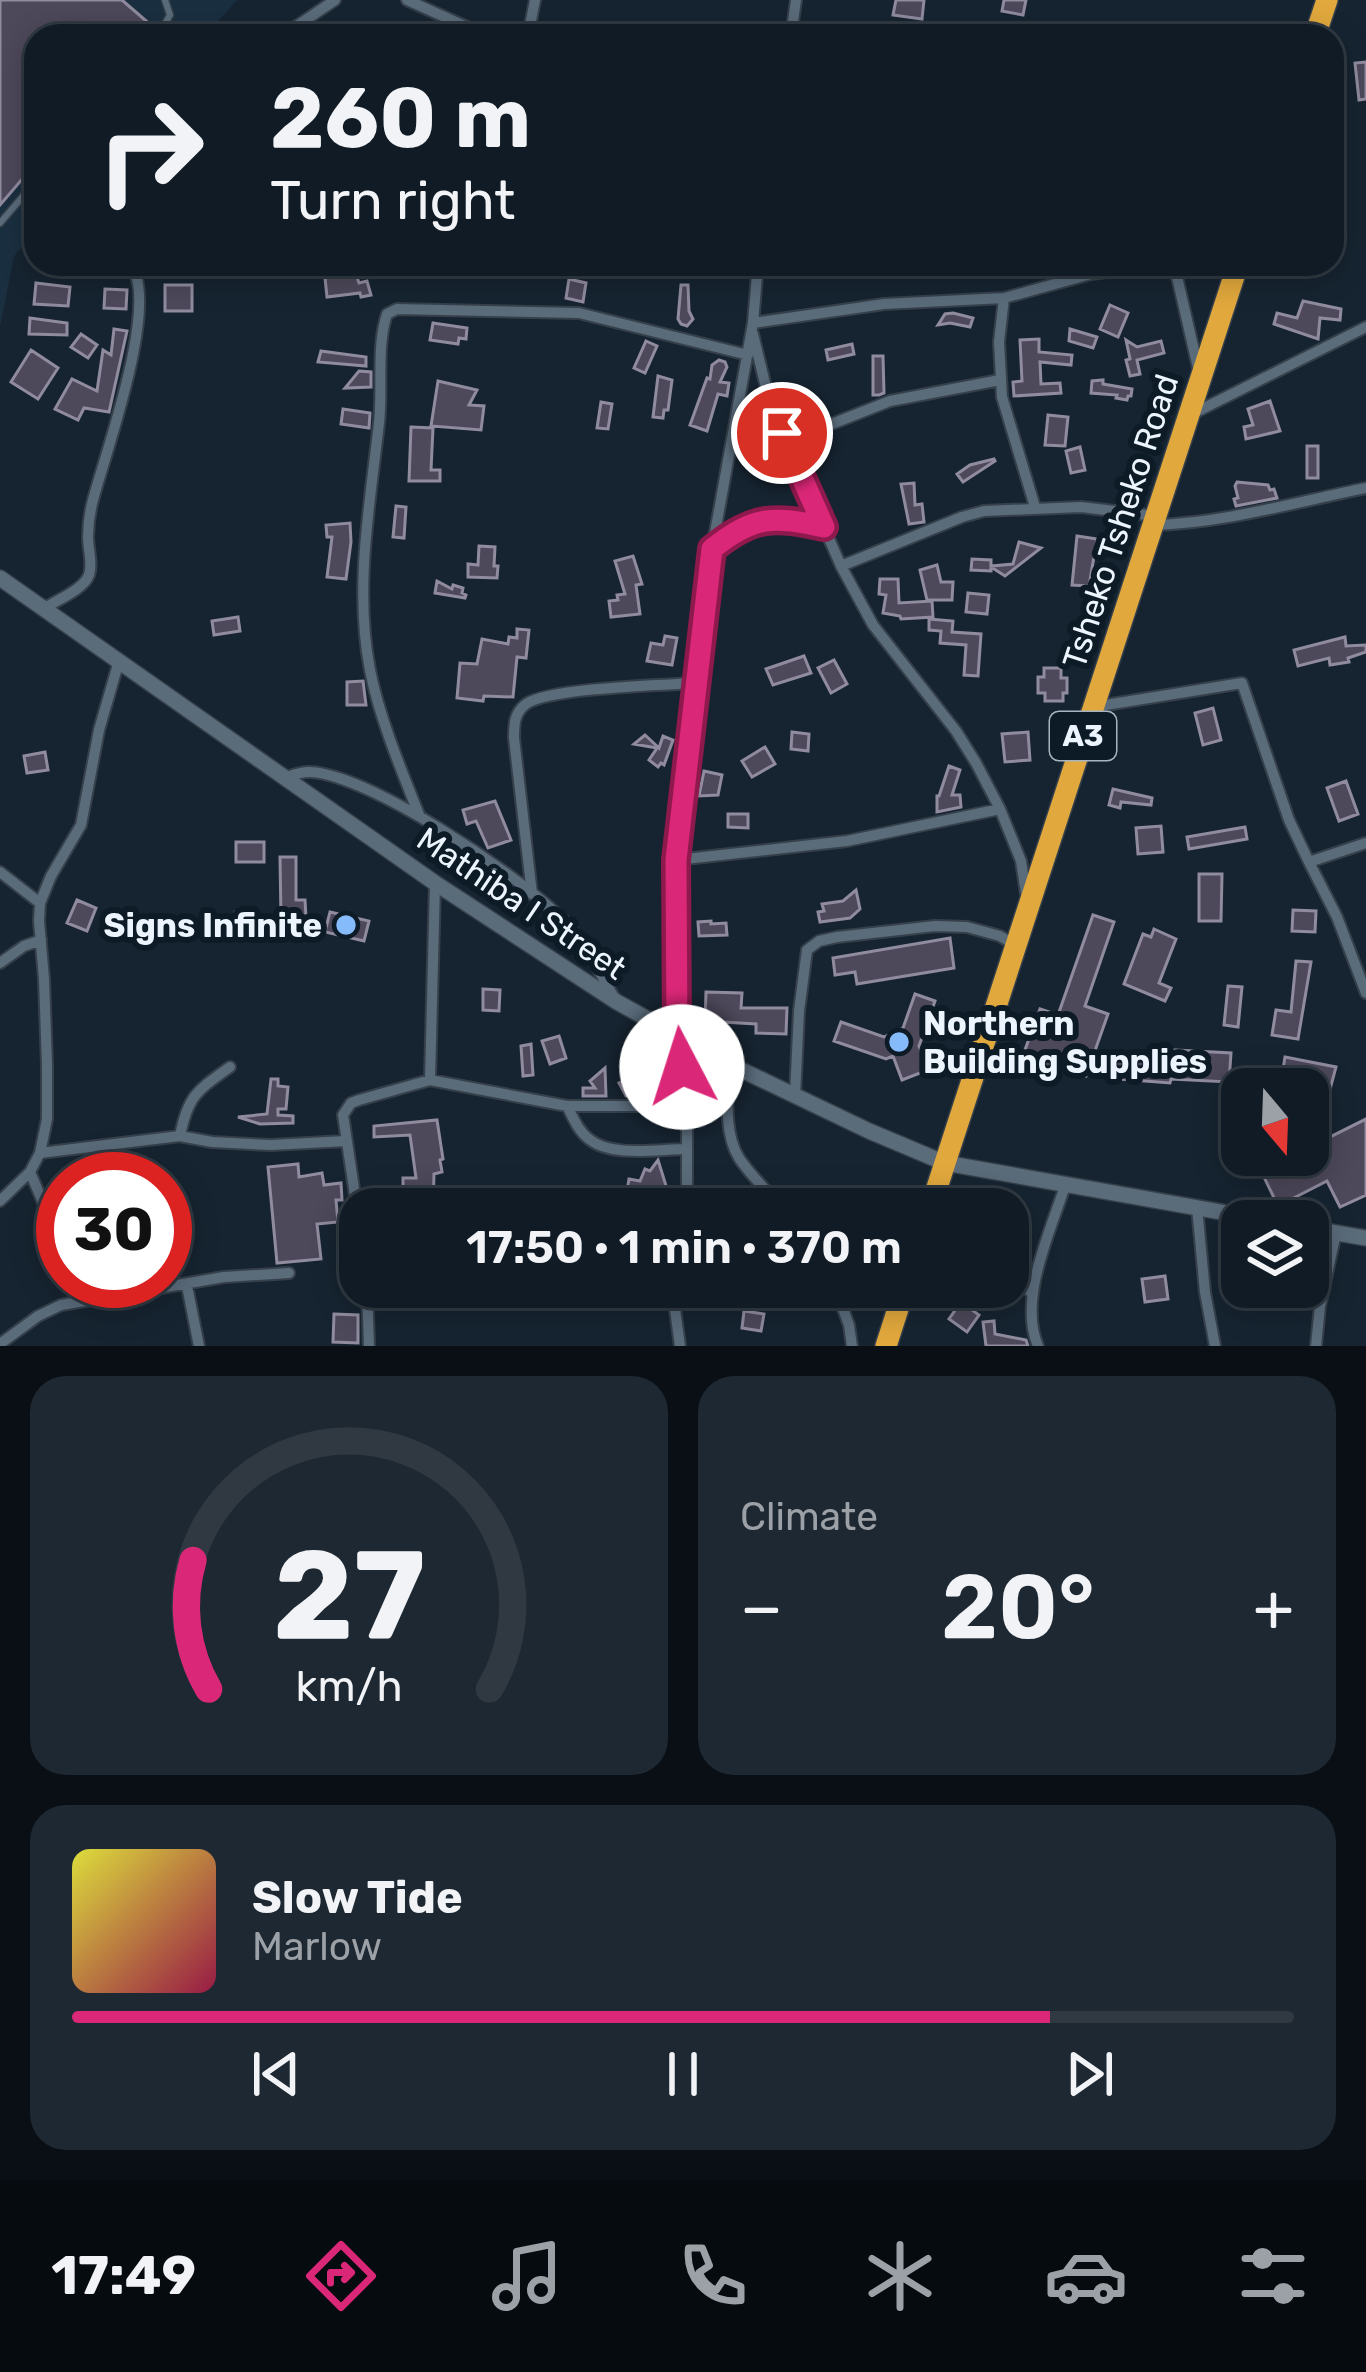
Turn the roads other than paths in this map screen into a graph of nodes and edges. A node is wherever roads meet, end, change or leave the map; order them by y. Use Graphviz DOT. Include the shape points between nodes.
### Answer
graph roads {
  1 [pos="334,0"];
  2 [pos="407,0"];
  3 [pos="299,24"];
  4 [pos="460,24"];
  5 [pos="24,195"];
  6 [pos="0,223"];
  7 [pos="136,276"];
  8 [pos="757,276"];
  9 [pos="1083,276"];
  10 [pos="1177,276"];
  11 [pos="1234,276"];
  12 [pos="1004,298"];
  13 [pos="753,325"];
  14 [pos="1366,328"];
  15 [pos="748,355"];
  16 [pos="1000,380"];
  17 [pos="1201,381"];
  18 [pos="1189,415"];
  19 [pos="786,442"];
  20 [pos="1366,488"];
  21 [pos="1035,507"];
  22 [pos="1154,520"];
  23 [pos="824,527"];
  24 [pos="712,549"];
  25 [pos="842,566"];
  26 [pos="2,582"];
  27 [pos="45,608"];
  28 [pos="119,661"];
  29 [pos="695,682"];
  30 [pos="1093,707"];
  31 [pos="284,778"];
  32 [pos="1000,809"];
  33 [pos="420,817"];
  34 [pos="1366,843"];
  35 [pos="676,860"];
  36 [pos="1310,862"];
  37 [pos="0,872"];
  38 [pos="435,883"];
  39 [pos="532,894"];
  40 [pos="40,903"];
  41 [pos="1028,909"];
  42 [pos="41,940"];
  43 [pos="1016,945"];
  44 [pos="0,963"];
  45 [pos="1366,992"];
  46 [pos="617,1002"];
  47 [pos="677,1036"];
  48 [pos="729,1064"];
  49 [pos="230,1067"];
  50 [pos="430,1080"];
  51 [pos="795,1096"];
  52 [pos="687,1099"];
  53 [pos="567,1106"];
  54 [pos="180,1136"];
  55 [pos="346,1141"];
  56 [pos="687,1149"];
  57 [pos="40,1152"];
  58 [pos="56,1152"];
  59 [pos="36,1161"];
  60 [pos="945,1163"];
  61 [pos="30,1172"];
  62 [pos="36,1186"];
  63 [pos="1065,1186"];
  64 [pos="354,1188"];
  65 [pos="687,1188"];
  66 [pos="765,1188"];
  67 [pos="937,1188"];
  68 [pos="0,1201"];
  69 [pos="1197,1207"];
  70 [pos="1221,1211"];
  71 [pos="1329,1232"];
  72 [pos="1336,1233"];
  73 [pos="1365,1237"];
  74 [pos="289,1273"];
  75 [pos="192,1285"];
  76 [pos="1029,1291"];
  77 [pos="1032,1293"];
  78 [pos="56,1308"];
  79 [pos="192,1308"];
  80 [pos="368,1308"];
  81 [pos="675,1308"];
  82 [pos="843,1308"];
  83 [pos="898,1308"];
  84 [pos="1035,1340"];
  85 [pos="0,1344"];
  86 [pos="199,1346"];
  87 [pos="369,1346"];
  88 [pos="680,1346"];
  89 [pos="852,1346"];
  90 [pos="886,1346"];
  91 [pos="1026,1346"];
  92 [pos="1215,1346"];
  93 [pos="1316,1346"];
  1 -- 3 [label="street"];
  2 -- 4 [label="street"];
  5 -- 6 [label="lane"];
  7 -- 27 [label="street" via="136,340 93,500 88,578"];
  8 -- 13 [label="street"];
  9 -- 12 [label="street"];
  10 -- 17 [label="street"];
  11 -- 17 [label="highway, Tsheko Tsheko Road / A3"];
  12 -- 13 [label="street" via="884,304"];
  12 -- 16 [label="street"];
  13 -- 15 [label="street"];
  13 -- 19 [label="street"];
  14 -- 18 [label="street"];
  15 -- 24 [label="street"];
  15 -- 33 [label="street" via="579,313 386,314 366,620 370,668"];
  16 -- 19 [label="street" via="890,401"];
  16 -- 21 [label="street"];
  17 -- 18 [label="highway, Tsheko Tsheko Road / A3"];
  18 -- 22 [label="highway, Tsheko Tsheko Road / A3"];
  19 -- 23 [label="street"];
  20 -- 22 [label="street" via="1189,524"];
  21 -- 22 [label="street"];
  21 -- 25 [label="street" via="962,517"];
  22 -- 30 [label="highway, Tsheko Tsheko Road / A3"];
  23 -- 24 [label="street" via="763,521"];
  23 -- 25 [label="street"];
  24 -- 29 [label="street"];
  25 -- 32 [label="street" via="873,625 956,731"];
  26 -- 27 [label="street, Mathiba I Street"];
  27 -- 28 [label="street, Mathiba I Street"];
  28 -- 31 [label="street, Mathiba I Street"];
  28 -- 40 [label="street" via="81,825"];
  29 -- 35 [label="street"];
  29 -- 39 [label="street" via="549,694 518,713"];
  30 -- 36 [label="street" via="1242,683"];
  30 -- 41 [label="highway, Tsheko Tsheko Road / A3"];
  31 -- 33 [label="street" via="307,771 334,777"];
  31 -- 38 [label="street, Mathiba I Street"];
  32 -- 35 [label="street" via="847,841"];
  32 -- 41 [label="street" via="1021,860"];
  33 -- 39 [label="street"];
  34 -- 36 [label="street"];
  35 -- 47 [label="street"];
  36 -- 45 [label="street"];
  37 -- 40 [label="street"];
  38 -- 46 [label="street, Mathiba I Street"];
  38 -- 50 [label="street"];
  39 -- 46 [label="street" via="574,932"];
  40 -- 42 [label="street"];
  41 -- 43 [label="highway, Tsheko Tsheko Road / A3"];
  42 -- 44 [label="street"];
  42 -- 57 [label="street" via="47,1119"];
  43 -- 51 [label="street" via="934,926 812,945"];
  43 -- 60 [label="highway, Tsheko Tsheko Road / A3" via="965,1071"];
  46 -- 47 [label="street, Mathiba I Street"];
  47 -- 48 [label="street, Mathiba I Street"];
  47 -- 52 [label="street"];
  48 -- 51 [label="street, Mathiba I Street"];
  48 -- 66 [label="street" via="734,1145"];
  49 -- 54 [label="street" via="196,1091"];
  50 -- 53 [label="street"];
  50 -- 55 [label="street" via="351,1103"];
  51 -- 60 [label="street, Mathiba I Street"];
  52 -- 53 [label="street"];
  52 -- 56 [label="street"];
  53 -- 56 [label="street" via="592,1142"];
  54 -- 55 [label="street" via="271,1145"];
  54 -- 58 [label="street"];
  55 -- 64 [label="street"];
  56 -- 65 [label="street"];
  59 -- 61 [label="street"];
  60 -- 63 [label="street, Mathiba I Street"];
  60 -- 67 [label="highway, Tsheko Tsheko Road / A3"];
  61 -- 62 [label="street"];
  61 -- 68 [label="street"];
  63 -- 69 [label="street, Mathiba I Street"];
  63 -- 77 [label="street"];
  69 -- 70 [label="street, Mathiba I Street"];
  69 -- 92 [label="street"];
  71 -- 72 [label="street"];
  72 -- 73 [label="street"];
  72 -- 93 [label="street"];
  74 -- 75 [label="street"];
  76 -- 77 [label="street"];
  77 -- 84 [label="street"];
  78 -- 85 [label="street"];
  79 -- 86 [label="street"];
  80 -- 87 [label="street"];
  81 -- 88 [label="street"];
  82 -- 89 [label="street"];
  83 -- 90 [label="highway"];
  84 -- 91 [label="street"];
}
